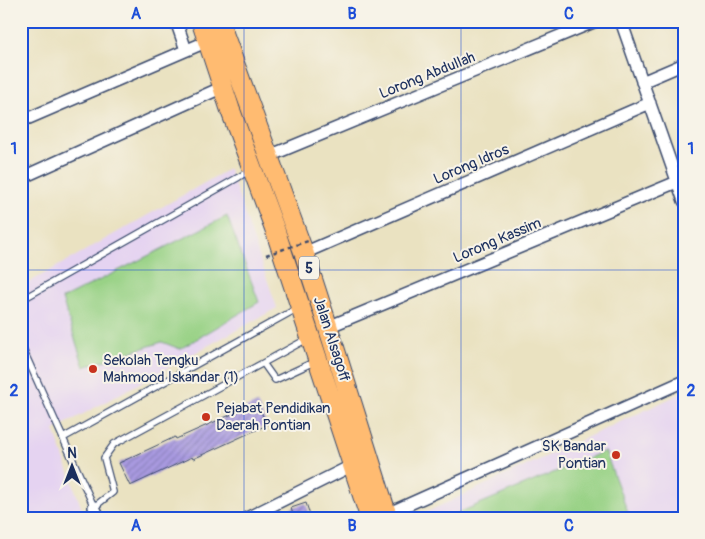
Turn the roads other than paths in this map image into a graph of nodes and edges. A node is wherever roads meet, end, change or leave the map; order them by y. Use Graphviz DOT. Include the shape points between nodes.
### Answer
graph roads {
  1 [pos="176,21"];
  2 [pos="201,21"];
  3 [pos="219,21"];
  4 [pos="596,21"];
  5 [pos="621,21"];
  6 [pos="208,40"];
  7 [pos="186,50"];
  8 [pos="684,64"];
  9 [pos="642,82"];
  10 [pos="223,87"];
  11 [pos="650,103"];
  12 [pos="29,118"];
  13 [pos="269,156"];
  14 [pos="252,168"];
  15 [pos="21,178"];
  16 [pos="680,180"];
  17 [pos="684,201"];
  18 [pos="306,247"];
  19 [pos="21,300"];
  20 [pos="300,307"];
  21 [pos="328,326"];
  22 [pos="311,337"];
  23 [pos="21,345"];
  24 [pos="318,360"];
  25 [pos="263,363"];
  26 [pos="684,381"];
  27 [pos="63,438"];
  28 [pos="353,465"];
  29 [pos="96,512"];
  30 [pos="387,514"];
  31 [pos="247,518"];
  32 [pos="408,518"];
  1 -- 7 [label="street"];
  2 -- 6 [label="highway, Jalan Alsagoff / 5"];
  3 -- 13 [label="highway, Jalan Alsagoff / 5"];
  4 -- 13 [label="street, Lorong Abdullah"];
  5 -- 9 [label="street"];
  6 -- 7 [label="street"];
  6 -- 10 [label="highway, Jalan Alsagoff / 5"];
  7 -- 12 [label="street"];
  8 -- 9 [label="street"];
  9 -- 11 [label="street"];
  10 -- 14 [label="highway, Jalan Alsagoff / 5"];
  10 -- 15 [label="street"];
  11 -- 16 [label="street"];
  11 -- 18 [label="street, Lorong Idros"];
  13 -- 18 [label="highway, Jalan Alsagoff / 5"];
  14 -- 19 [label="lane"];
  14 -- 20 [label="highway, Jalan Alsagoff / 5"];
  16 -- 17 [label="street"];
  16 -- 21 [label="street, Lorong Kassim"];
  18 -- 21 [label="highway, Jalan Alsagoff / 5"];
  20 -- 22 [label="highway, Jalan Alsagoff / 5"];
  20 -- 27 [label="lane"];
  21 -- 30 [label="highway, Jalan Alsagoff / 5"];
  22 -- 24 [label="highway, Jalan Alsagoff / 5"];
  22 -- 25 [label="lane"];
  23 -- 27 [label="lane"];
  24 -- 25 [label="lane" via="274,380"];
  24 -- 28 [label="highway, Jalan Alsagoff / 5"];
  25 -- 29 [label="lane" via="114,444 104,458 113,492"];
  26 -- 30 [label="street"];
  27 -- 29 [label="lane"];
  28 -- 30 [label="highway, Jalan Alsagoff / 5"];
  28 -- 31 [label="street"];
  30 -- 32 [label="lane"];
}
